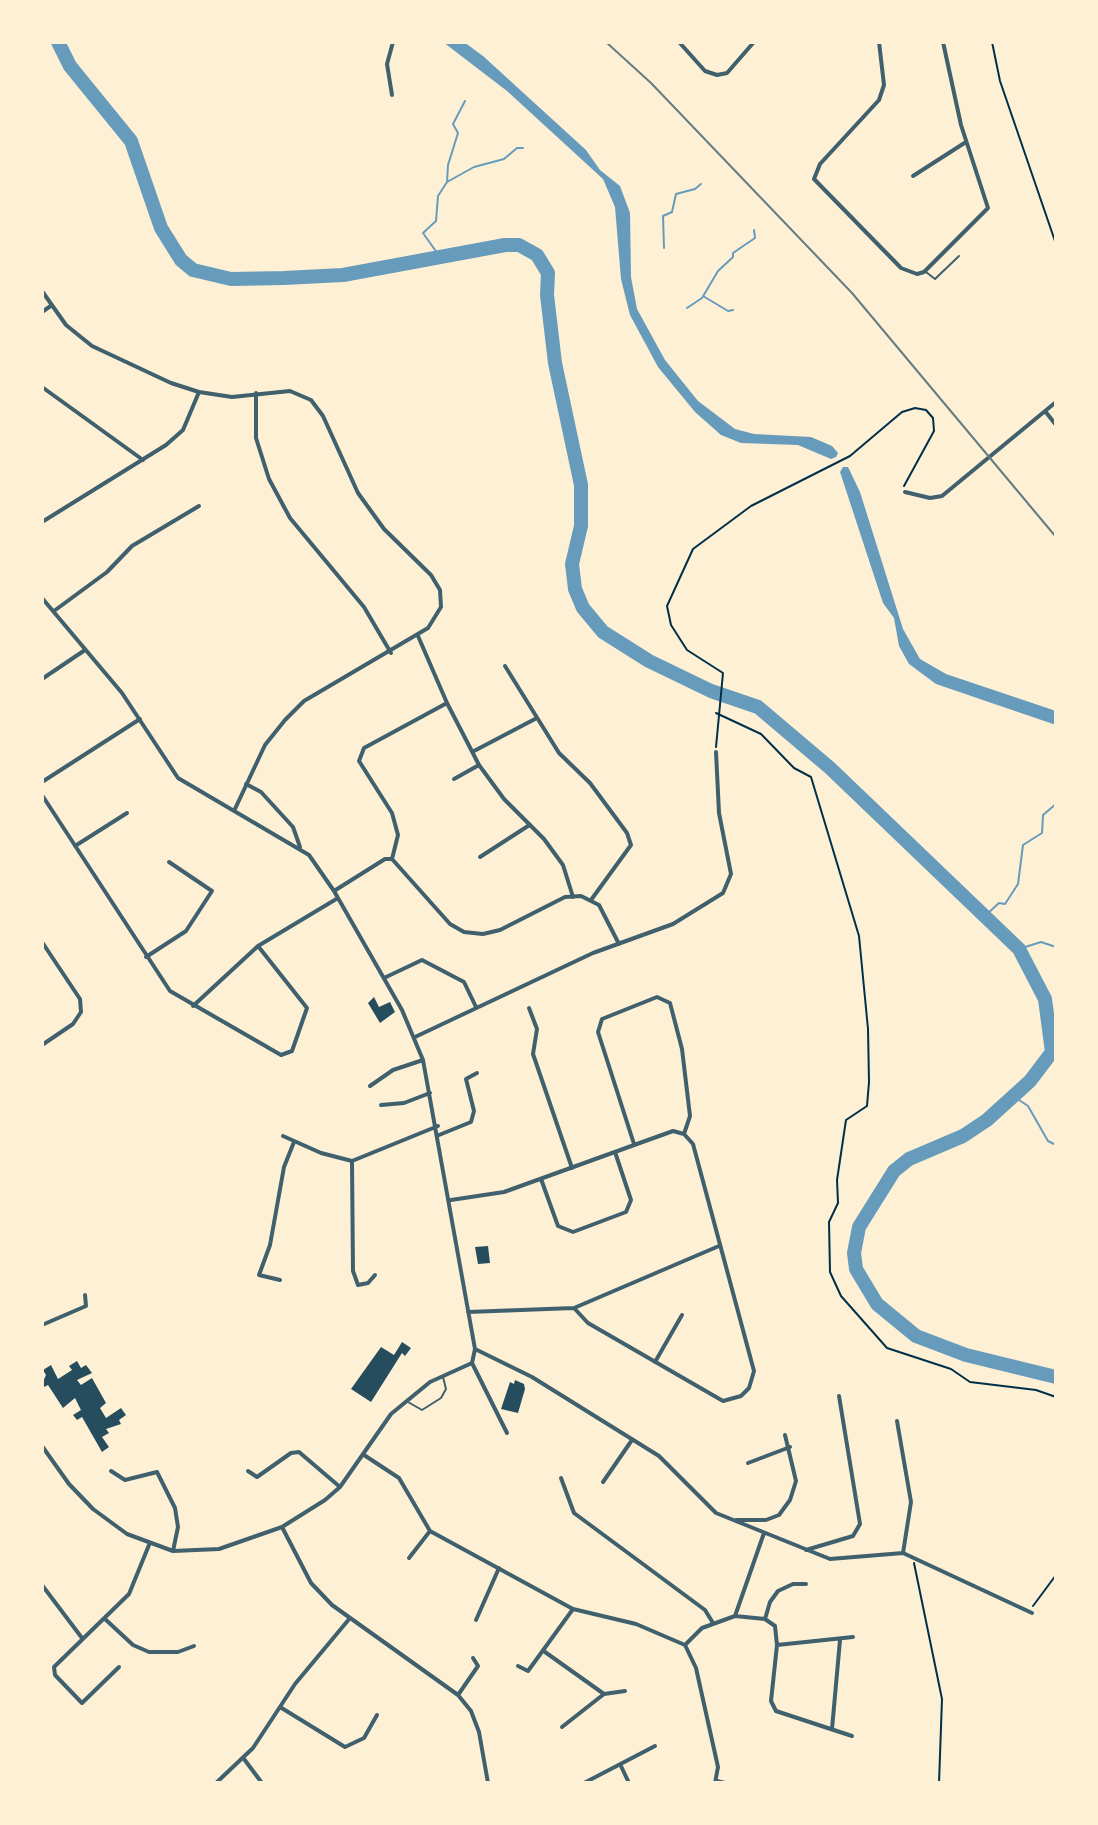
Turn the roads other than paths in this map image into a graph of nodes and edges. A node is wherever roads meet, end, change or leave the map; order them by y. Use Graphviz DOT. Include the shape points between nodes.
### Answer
graph roads {
  1 [pos="393,42"];
  2 [pos="679,42"];
  3 [pos="754,42"];
  4 [pos="879,42"];
  5 [pos="943,42"];
  6 [pos="392,95"];
  7 [pos="966,142"];
  8 [pos="913,176"];
  9 [pos="959,256"];
  10 [pos="925,271"];
  11 [pos="42,291"];
  12 [pos="52,305"];
  13 [pos="42,312"];
  14 [pos="42,387"];
  15 [pos="199,392"];
  16 [pos="256,393"];
  17 [pos="1056,402"];
  18 [pos="1045,411"];
  19 [pos="1056,425"];
  20 [pos="143,460"];
  21 [pos="905,492"];
  22 [pos="199,506"];
  23 [pos="43,518"];
  24 [pos="42,598"];
  25 [pos="54,611"];
  26 [pos="418,636"];
  27 [pos="85,650"];
  28 [pos="391,653"];
  29 [pos="505,666"];
  30 [pos="42,679"];
  31 [pos="447,703"];
  32 [pos="140,719"];
  33 [pos="535,719"];
  34 [pos="474,751"];
  35 [pos="716,752"];
  36 [pos="479,765"];
  37 [pos="454,779"];
  38 [pos="42,782"];
  39 [pos="246,784"];
  40 [pos="42,795"];
  41 [pos="233,812"];
  42 [pos="127,813"];
  43 [pos="529,825"];
  44 [pos="75,846"];
  45 [pos="300,849"];
  46 [pos="480,857"];
  47 [pos="392,859"];
  48 [pos="169,862"];
  49 [pos="334,891"];
  50 [pos="573,897"];
  51 [pos="338,898"];
  52 [pos="591,901"];
  53 [pos="42,942"];
  54 [pos="619,944"];
  55 [pos="258,946"];
  56 [pos="146,957"];
  57 [pos="384,978"];
  58 [pos="193,1006"];
  59 [pos="476,1007"];
  60 [pos="529,1008"];
  61 [pos="415,1037"];
  62 [pos="42,1045"];
  63 [pos="423,1060"];
  64 [pos="477,1073"];
  65 [pos="370,1086"];
  66 [pos="430,1093"];
  67 [pos="381,1105"];
  68 [pos="438,1126"];
  69 [pos="684,1134"];
  70 [pos="439,1135"];
  71 [pos="283,1136"];
  72 [pos="294,1142"];
  73 [pos="634,1144"];
  74 [pos="615,1152"];
  75 [pos="352,1161"];
  76 [pos="572,1168"];
  77 [pos="541,1179"];
  78 [pos="450,1200"];
  79 [pos="719,1246"];
  80 [pos="375,1275"];
  81 [pos="280,1280"];
  82 [pos="85,1295"];
  83 [pos="574,1308"];
  84 [pos="468,1312"];
  85 [pos="682,1315"];
  86 [pos="42,1325"];
  87 [pos="475,1349"];
  88 [pos="655,1362"];
  89 [pos="472,1363"];
  90 [pos="442,1376"];
  91 [pos="839,1396"];
  92 [pos="406,1399"];
  93 [pos="897,1421"];
  94 [pos="507,1433"];
  95 [pos="785,1435"];
  96 [pos="632,1440"];
  97 [pos="42,1446"];
  98 [pos="790,1447"];
  99 [pos="364,1455"];
  100 [pos="748,1463"];
  101 [pos="111,1471"];
  102 [pos="248,1471"];
  103 [pos="561,1478"];
  104 [pos="603,1482"];
  105 [pos="340,1487"];
  106 [pos="734,1521"];
  107 [pos="282,1527"];
  108 [pos="430,1531"];
  109 [pos="764,1533"];
  110 [pos="149,1545"];
  111 [pos="173,1551"];
  112 [pos="803,1551"];
  113 [pos="903,1553"];
  114 [pos="409,1558"];
  115 [pos="499,1568"];
  116 [pos="806,1584"];
  117 [pos="42,1585"];
  118 [pos="573,1609"];
  119 [pos="1032,1613"];
  120 [pos="735,1616"];
  121 [pos="105,1618"];
  122 [pos="350,1618"];
  123 [pos="765,1619"];
  124 [pos="476,1620"];
  125 [pos="713,1623"];
  126 [pos="853,1637"];
  127 [pos="82,1638"];
  128 [pos="840,1639"];
  129 [pos="685,1645"];
  130 [pos="777,1645"];
  131 [pos="194,1646"];
  132 [pos="545,1652"];
  133 [pos="473,1658"];
  134 [pos="518,1666"];
  135 [pos="119,1667"];
  136 [pos="625,1691"];
  137 [pos="604,1694"];
  138 [pos="458,1695"];
  139 [pos="280,1707"];
  140 [pos="377,1715"];
  141 [pos="562,1727"];
  142 [pos="832,1729"];
  143 [pos="852,1736"];
  144 [pos="655,1746"];
  145 [pos="244,1759"];
  146 [pos="620,1764"];
  147 [pos="716,1782"];
  148 [pos="216,1783"];
  149 [pos="262,1783"];
  150 [pos="488,1783"];
  151 [pos="584,1783"];
  152 [pos="629,1783"];
  153 [pos="725,1783"];
  1 -- 6 [label="street" via="387,64"];
  2 -- 3 [label="street" via="705,71 717,75 727,73"];
  4 -- 10 [label="street" via="884,85 879,100 820,164 814,179 901,268 909,274"];
  5 -- 7 [label="street"];
  7 -- 8 [label="street"];
  7 -- 10 [label="street" via="988,208"];
  9 -- 10 [label="lane" via="935,279"];
  11 -- 12 [label="street"];
  12 -- 13 [label="street"];
  12 -- 15 [label="street" via="92,346"];
  14 -- 20 [label="street"];
  15 -- 16 [label="street" via="232,397"];
  15 -- 20 [label="street" via="183,430"];
  16 -- 26 [label="street" via="290,391 311,400 358,493 384,529 437,582 441,607 435,622"];
  16 -- 28 [label="street" via="256,438 269,479 290,518 364,607"];
  17 -- 18 [label="street"];
  18 -- 19 [label="street"];
  18 -- 21 [label="street" via="942,496"];
  20 -- 23 [label="street"];
  22 -- 25 [label="street" via="132,546"];
  24 -- 25 [label="street"];
  25 -- 27 [label="street"];
  26 -- 28 [label="street"];
  26 -- 31 [label="street"];
  27 -- 30 [label="street"];
  27 -- 32 [label="street"];
  28 -- 39 [label="street" via="304,701 265,745"];
  29 -- 33 [label="street"];
  31 -- 34 [label="street"];
  31 -- 47 [label="street" via="364,748 359,761 392,813 398,835"];
  32 -- 38 [label="street"];
  32 -- 41 [label="street" via="178,778"];
  33 -- 34 [label="street"];
  33 -- 52 [label="street" via="590,783 631,845"];
  34 -- 36 [label="street"];
  35 -- 54 [label="street" via="719,813 731,874 723,893 673,924"];
  36 -- 37 [label="street"];
  36 -- 43 [label="street"];
  39 -- 41 [label="street"];
  39 -- 45 [label="street" via="261,792 293,827"];
  40 -- 44 [label="street"];
  41 -- 45 [label="street"];
  42 -- 44 [label="street"];
  43 -- 46 [label="street"];
  43 -- 50 [label="street" via="563,865"];
  44 -- 56 [label="street"];
  45 -- 49 [label="street"];
  47 -- 49 [label="street"];
  47 -- 50 [label="street" via="450,924 464,932 500,930"];
  48 -- 56 [label="street" via="212,891 186,931"];
  49 -- 51 [label="street"];
  50 -- 52 [label="street"];
  51 -- 55 [label="street"];
  51 -- 57 [label="street"];
  52 -- 54 [label="street" via="599,905"];
  53 -- 62 [label="street" via="80,999 81,1012"];
  54 -- 59 [label="street"];
  55 -- 58 [label="street"];
  55 -- 58 [label="street" via="307,1008 292,1051 281,1055"];
  56 -- 58 [label="street" via="170,991"];
  57 -- 59 [label="street" via="422,960 464,982"];
  57 -- 61 [label="street"];
  59 -- 61 [label="street"];
  60 -- 76 [label="street" via="537,1029 533,1054"];
  61 -- 63 [label="street"];
  63 -- 65 [label="street" via="393,1070"];
  63 -- 66 [label="street"];
  64 -- 70 [label="street" via="466,1079 474,1111 471,1122"];
  66 -- 67 [label="street"];
  66 -- 68 [label="street"];
  68 -- 70 [label="street"];
  68 -- 75 [label="street"];
  69 -- 73 [label="street" via="673,1131"];
  69 -- 73 [label="street" via="690,1116 682,1049 670,1003 657,997 602,1019 598,1032"];
  69 -- 79 [label="street" via="693,1144"];
  70 -- 78 [label="street"];
  71 -- 72 [label="street"];
  72 -- 75 [label="street"];
  72 -- 81 [label="street" via="259,1275"];
  73 -- 74 [label="street"];
  74 -- 76 [label="street"];
  74 -- 77 [label="street" via="631,1200 626,1212 573,1232 558,1226"];
  75 -- 80 [label="street" via="353,1271 358,1285"];
  76 -- 77 [label="street"];
  77 -- 78 [label="street" via="504,1192"];
  78 -- 84 [label="street"];
  79 -- 83 [label="street"];
  79 -- 88 [label="street" via="754,1371 749,1388 723,1401"];
  82 -- 86 [label="street" via="86,1306"];
  83 -- 84 [label="street"];
  83 -- 88 [label="street" via="588,1323"];
  84 -- 87 [label="street"];
  85 -- 88 [label="street"];
  87 -- 89 [label="street"];
  87 -- 96 [label="street" via="532,1377"];
  89 -- 90 [label="street"];
  89 -- 94 [label="street"];
  90 -- 92 [label="street"];
  90 -- 92 [label="lane" via="445,1393 424,1409"];
  91 -- 112 [label="street" via="860,1524 853,1536"];
  92 -- 99 [label="street"];
  93 -- 113 [label="street" via="911,1502"];
  95 -- 98 [label="street"];
  96 -- 104 [label="street"];
  96 -- 106 [label="street" via="659,1456 716,1513"];
  97 -- 110 [label="street" via="93,1509"];
  98 -- 100 [label="street"];
  98 -- 106 [label="street" via="796,1481 779,1515"];
  99 -- 105 [label="street"];
  99 -- 108 [label="street" via="399,1478"];
  101 -- 111 [label="street" via="125,1480 157,1472 175,1508"];
  102 -- 105 [label="street" via="257,1477 299,1452"];
  103 -- 125 [label="street" via="574,1513 705,1610"];
  105 -- 107 [label="street"];
  106 -- 109 [label="street"];
  107 -- 111 [label="street" via="219,1549"];
  107 -- 122 [label="street" via="311,1583"];
  108 -- 114 [label="street"];
  108 -- 115 [label="street"];
  109 -- 112 [label="street"];
  109 -- 120 [label="street"];
  110 -- 111 [label="street"];
  110 -- 121 [label="street" via="129,1594"];
  112 -- 113 [label="street" via="830,1559"];
  113 -- 119 [label="street"];
  115 -- 118 [label="street"];
  115 -- 124 [label="street"];
  116 -- 123 [label="street" via="778,1591"];
  117 -- 127 [label="street"];
  118 -- 129 [label="street" via="636,1624"];
  118 -- 132 [label="street"];
  120 -- 123 [label="street"];
  120 -- 125 [label="street"];
  121 -- 127 [label="street"];
  121 -- 131 [label="street" via="133,1645 149,1652"];
  122 -- 138 [label="street"];
  122 -- 139 [label="street"];
  123 -- 130 [label="street" via="775,1626"];
  125 -- 129 [label="street"];
  126 -- 128 [label="street"];
  127 -- 135 [label="street" via="54,1667 55,1675 82,1703"];
  128 -- 130 [label="street"];
  128 -- 142 [label="street"];
  129 -- 147 [label="street" via="696,1668 718,1767"];
  130 -- 142 [label="street" via="771,1701 776,1711"];
  132 -- 134 [label="street" via="528,1671"];
  132 -- 137 [label="street"];
  133 -- 138 [label="street" via="478,1666"];
  136 -- 137 [label="street"];
  137 -- 141 [label="street"];
  138 -- 150 [label="street" via="479,1732"];
  139 -- 140 [label="street" via="345,1747 364,1738"];
  139 -- 145 [label="street"];
  142 -- 143 [label="street"];
  144 -- 146 [label="street"];
  145 -- 148 [label="street"];
  145 -- 149 [label="street"];
  146 -- 151 [label="street"];
  146 -- 152 [label="street"];
  147 -- 153 [label="street"];
}
